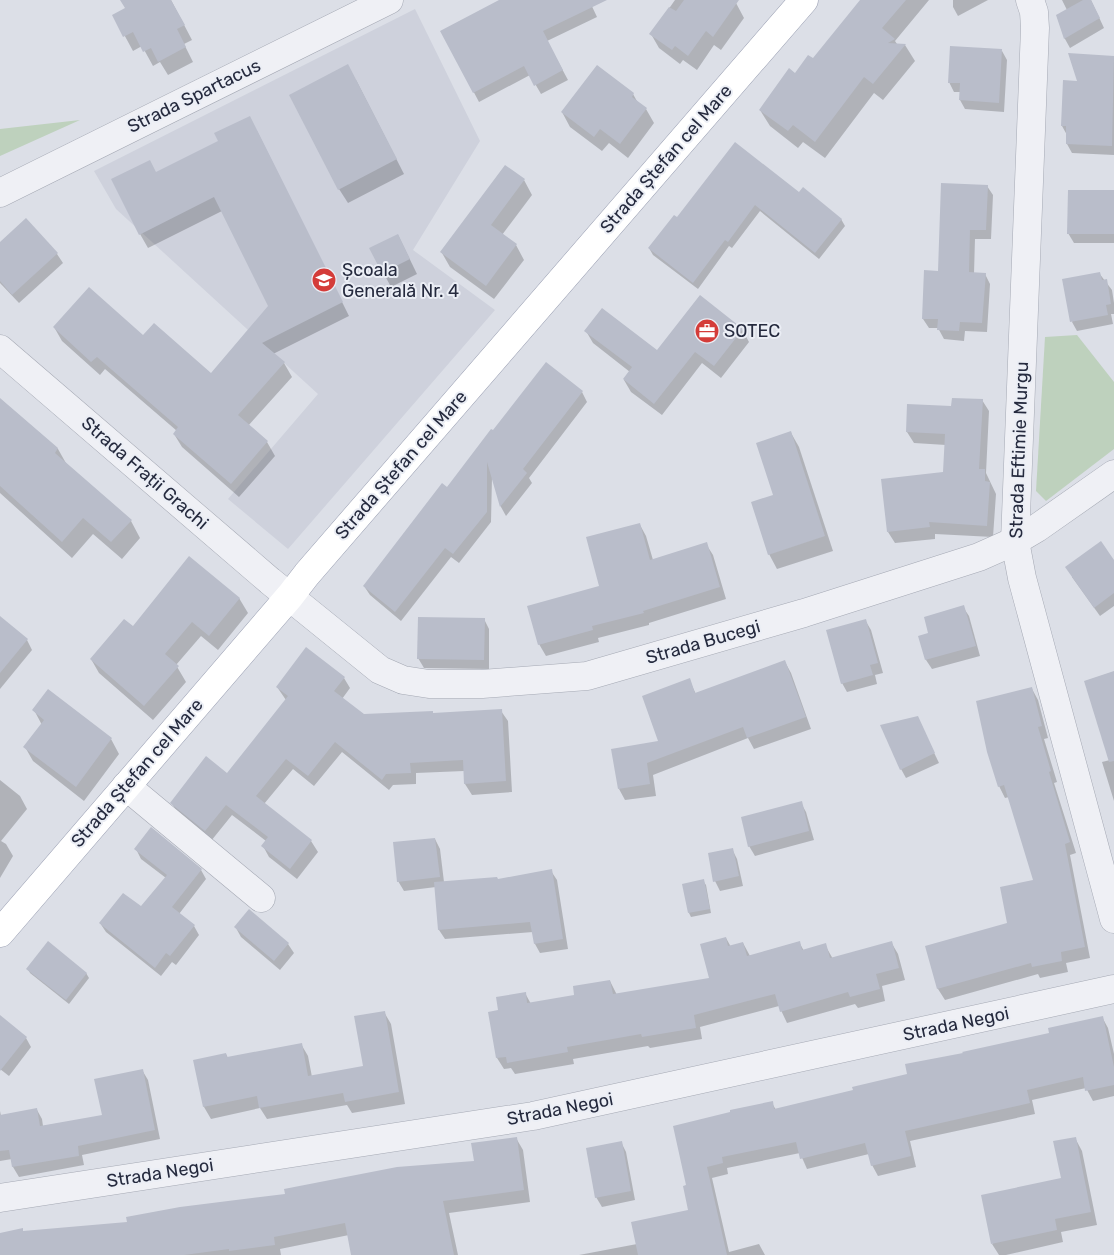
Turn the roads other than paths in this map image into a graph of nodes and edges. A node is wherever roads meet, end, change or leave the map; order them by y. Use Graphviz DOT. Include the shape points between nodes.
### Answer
graph roads {
  1 [pos="389,0"];
  2 [pos="804,0"];
  3 [pos="1030,0"];
  4 [pos="0,193"];
  5 [pos="0,349"];
  6 [pos="1110,484"];
  7 [pos="1015,541"];
  8 [pos="290,596"];
  9 [pos="126,786"];
  10 [pos="261,898"];
  11 [pos="1114,919"];
  12 [pos="0,933"];
  13 [pos="1114,989"];
  14 [pos="0,1198"];
  1 -- 4 [label="street, Strada Spartacus"];
  2 -- 8 [label="main road, Strada Ștefan cel Mare"];
  3 -- 7 [label="street, Strada Eftimie Murgu" via="1035,28"];
  5 -- 8 [label="street, Strada Frații Grachi"];
  6 -- 7 [label="street, Strada Bucegi"];
  7 -- 8 [label="street, Strada Bucegi" via="979,557 804,613 587,676 482,684 429,684 403,680 380,670"];
  7 -- 11 [label="street, Strada Eftimie Murgu" via="1022,578"];
  8 -- 9 [label="main road, Strada Ștefan cel Mare"];
  9 -- 10 [label="street"];
  9 -- 12 [label="main road, Strada Ștefan cel Mare"];
  13 -- 14 [label="street, Strada Negoi" via="533,1116"];
}
